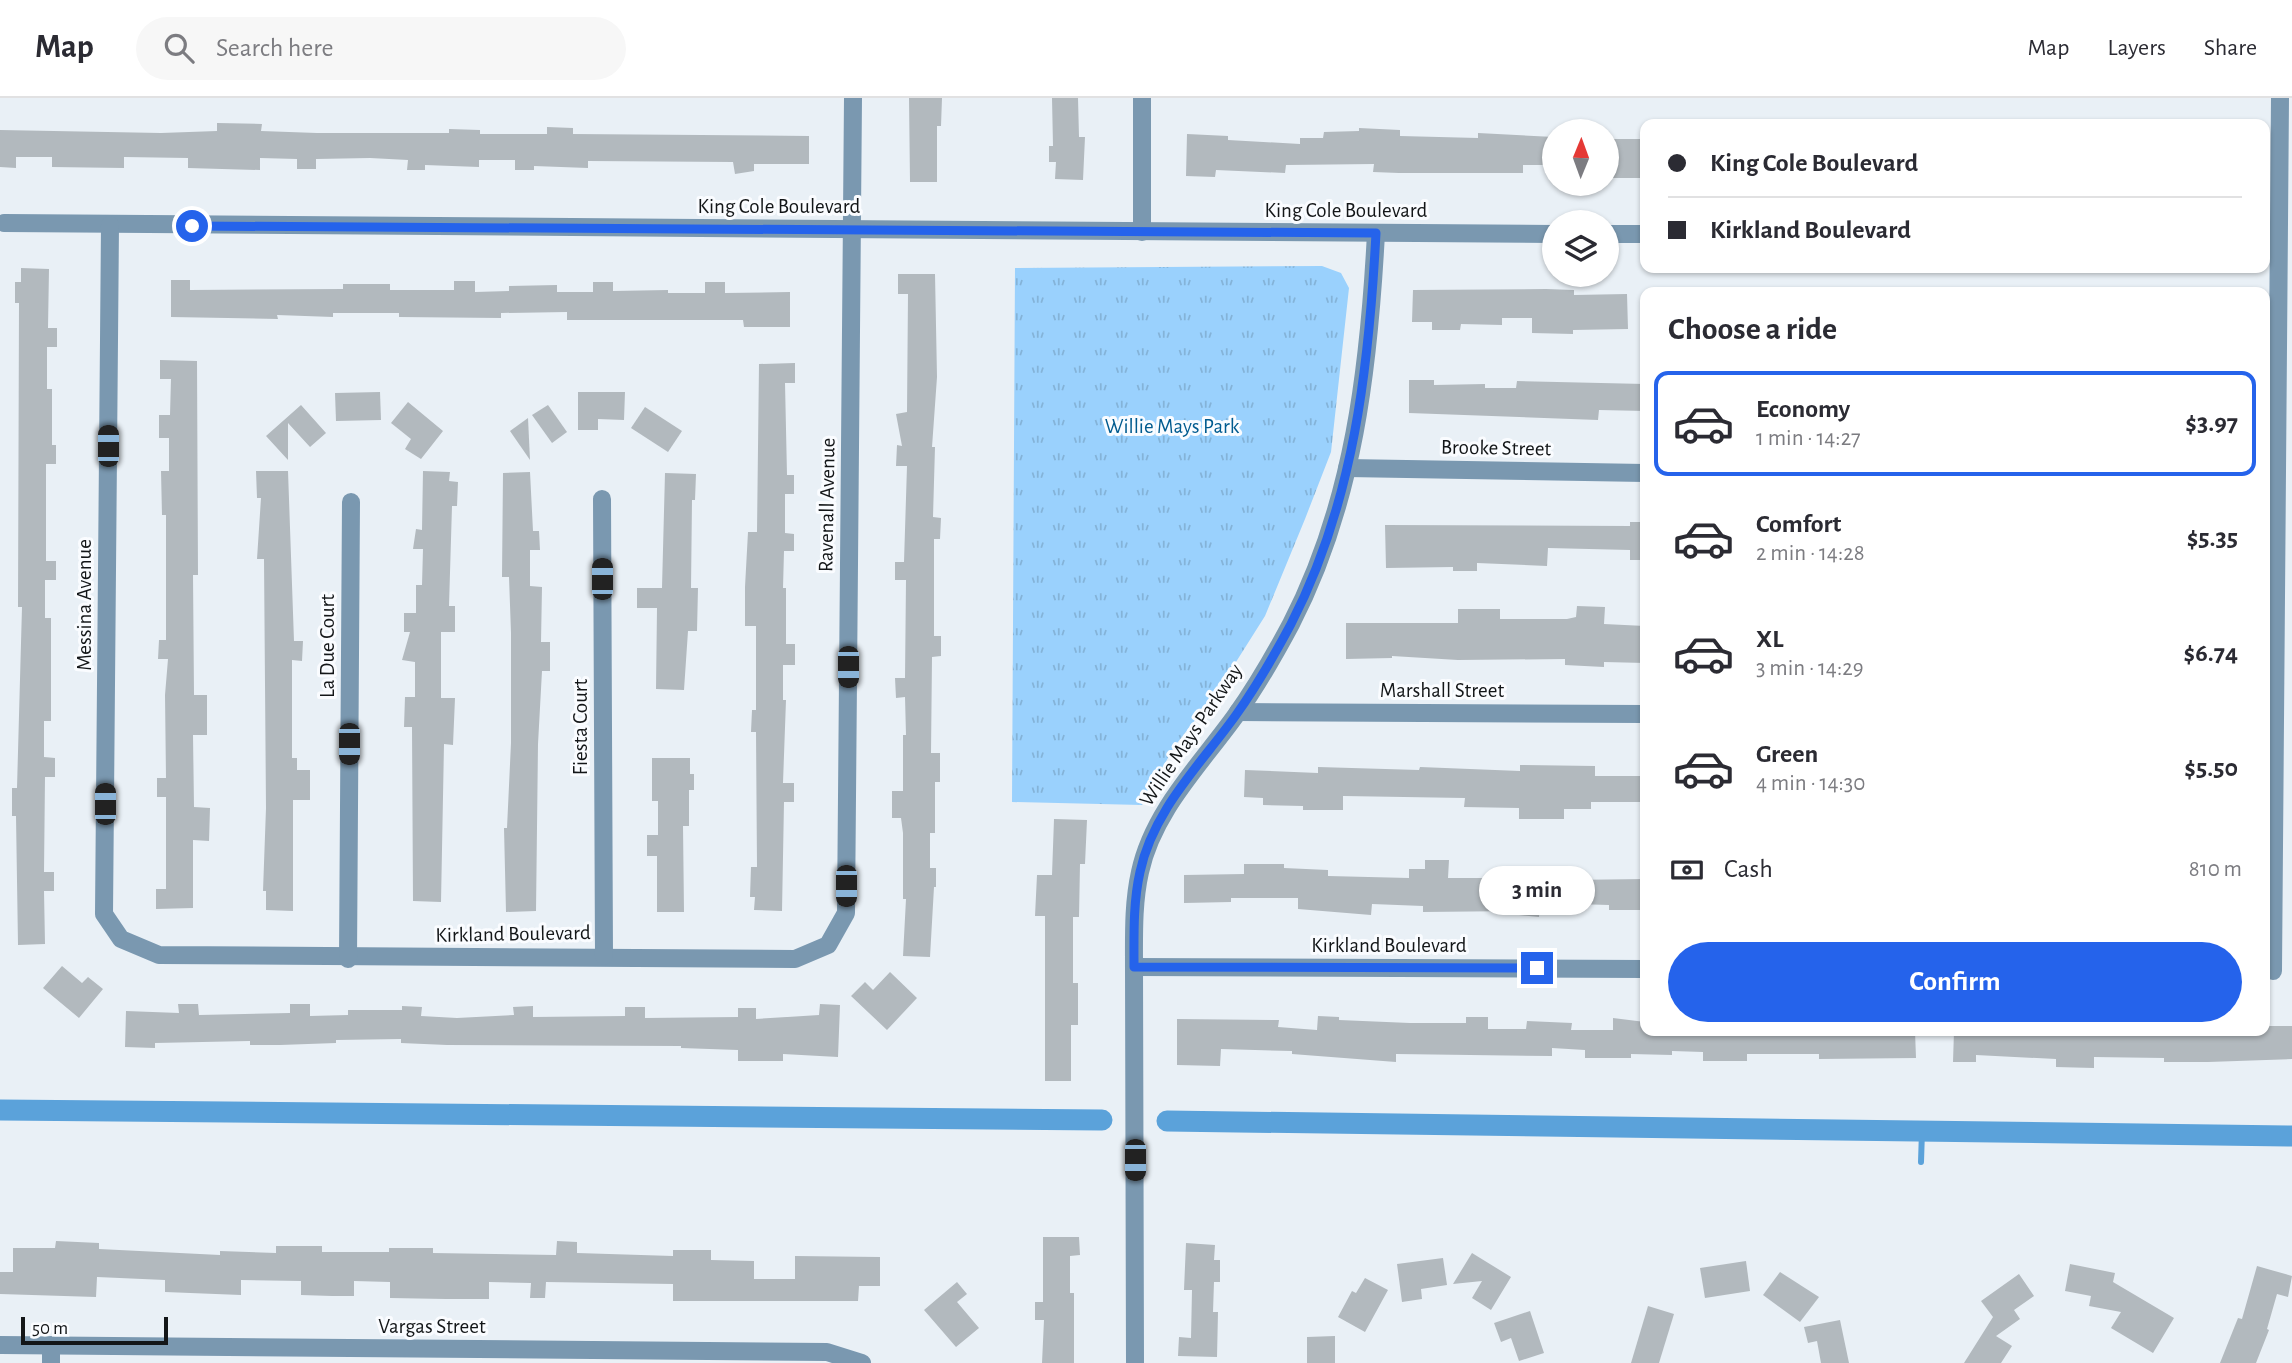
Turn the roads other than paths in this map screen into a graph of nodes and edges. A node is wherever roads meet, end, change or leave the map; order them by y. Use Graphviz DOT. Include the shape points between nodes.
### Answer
graph roads {
  1 [pos="853,98"];
  2 [pos="1142,98"];
  3 [pos="2280,98"];
  4 [pos="4,223"];
  5 [pos="110,225"];
  6 [pos="853,229"];
  7 [pos="1142,232"];
  8 [pos="1376,233"];
  9 [pos="1542,234"];
  10 [pos="1619,234"];
  11 [pos="1640,234"];
  12 [pos="2278,238"];
  13 [pos="1347,468"];
  14 [pos="1640,473"];
  15 [pos="2271,482"];
  16 [pos="602,499"];
  17 [pos="351,502"];
  18 [pos="1238,712"];
  19 [pos="1640,714"];
  20 [pos="2270,716"];
  21 [pos="846,913"];
  22 [pos="159,955"];
  23 [pos="604,956"];
  24 [pos="348,959"];
  25 [pos="1134,967"];
  26 [pos="1640,969"];
  27 [pos="2270,971"];
  28 [pos="2292,971"];
  29 [pos="0,1345"];
  30 [pos="51,1354"];
  31 [pos="295,1355"];
  32 [pos="862,1363"];
  33 [pos="1135,1363"];
  1 -- 6 [label="street, Ravenall Avenue"];
  2 -- 7 [label="street"];
  3 -- 12 [label="street"];
  4 -- 5 [label="street, King Cole Boulevard"];
  5 -- 6 [label="street, King Cole Boulevard"];
  5 -- 22 [label="street, Messina Avenue" via="104,914 121,939"];
  6 -- 7 [label="street, King Cole Boulevard"];
  6 -- 21 [label="street, Ravenall Avenue"];
  7 -- 8 [label="street, King Cole Boulevard"];
  8 -- 9 [label="street, King Cole Boulevard"];
  8 -- 13 [label="street, Willie Mays Parkway" via="1371,334 1362,405"];
  10 -- 11 [label="street"];
  12 -- 15 [label="street"];
  13 -- 14 [label="street, Brooke Street"];
  13 -- 18 [label="street, Willie Mays Parkway" via="1324,550 1291,624"];
  15 -- 20 [label="street"];
  16 -- 23 [label="street, Fiesta Court"];
  17 -- 24 [label="street, La Due Court"];
  18 -- 19 [label="street, Marshall Street"];
  18 -- 25 [label="street, Willie Mays Parkway" via="1173,798 1153,833 1140,870 1135,905"];
  21 -- 23 [label="street, Kirkland Boulevard" via="828,945 795,959"];
  22 -- 24 [label="street, Kirkland Boulevard"];
  23 -- 24 [label="street, Kirkland Boulevard"];
  25 -- 26 [label="street, Kirkland Boulevard"];
  25 -- 33 [label="street, Willie Mays Parkway"];
  27 -- 28 [label="street"];
  29 -- 30 [label="street, Vargas Street"];
  30 -- 31 [label="street, Vargas Street"];
  31 -- 32 [label="street, Vargas Street" via="827,1352"];
}
